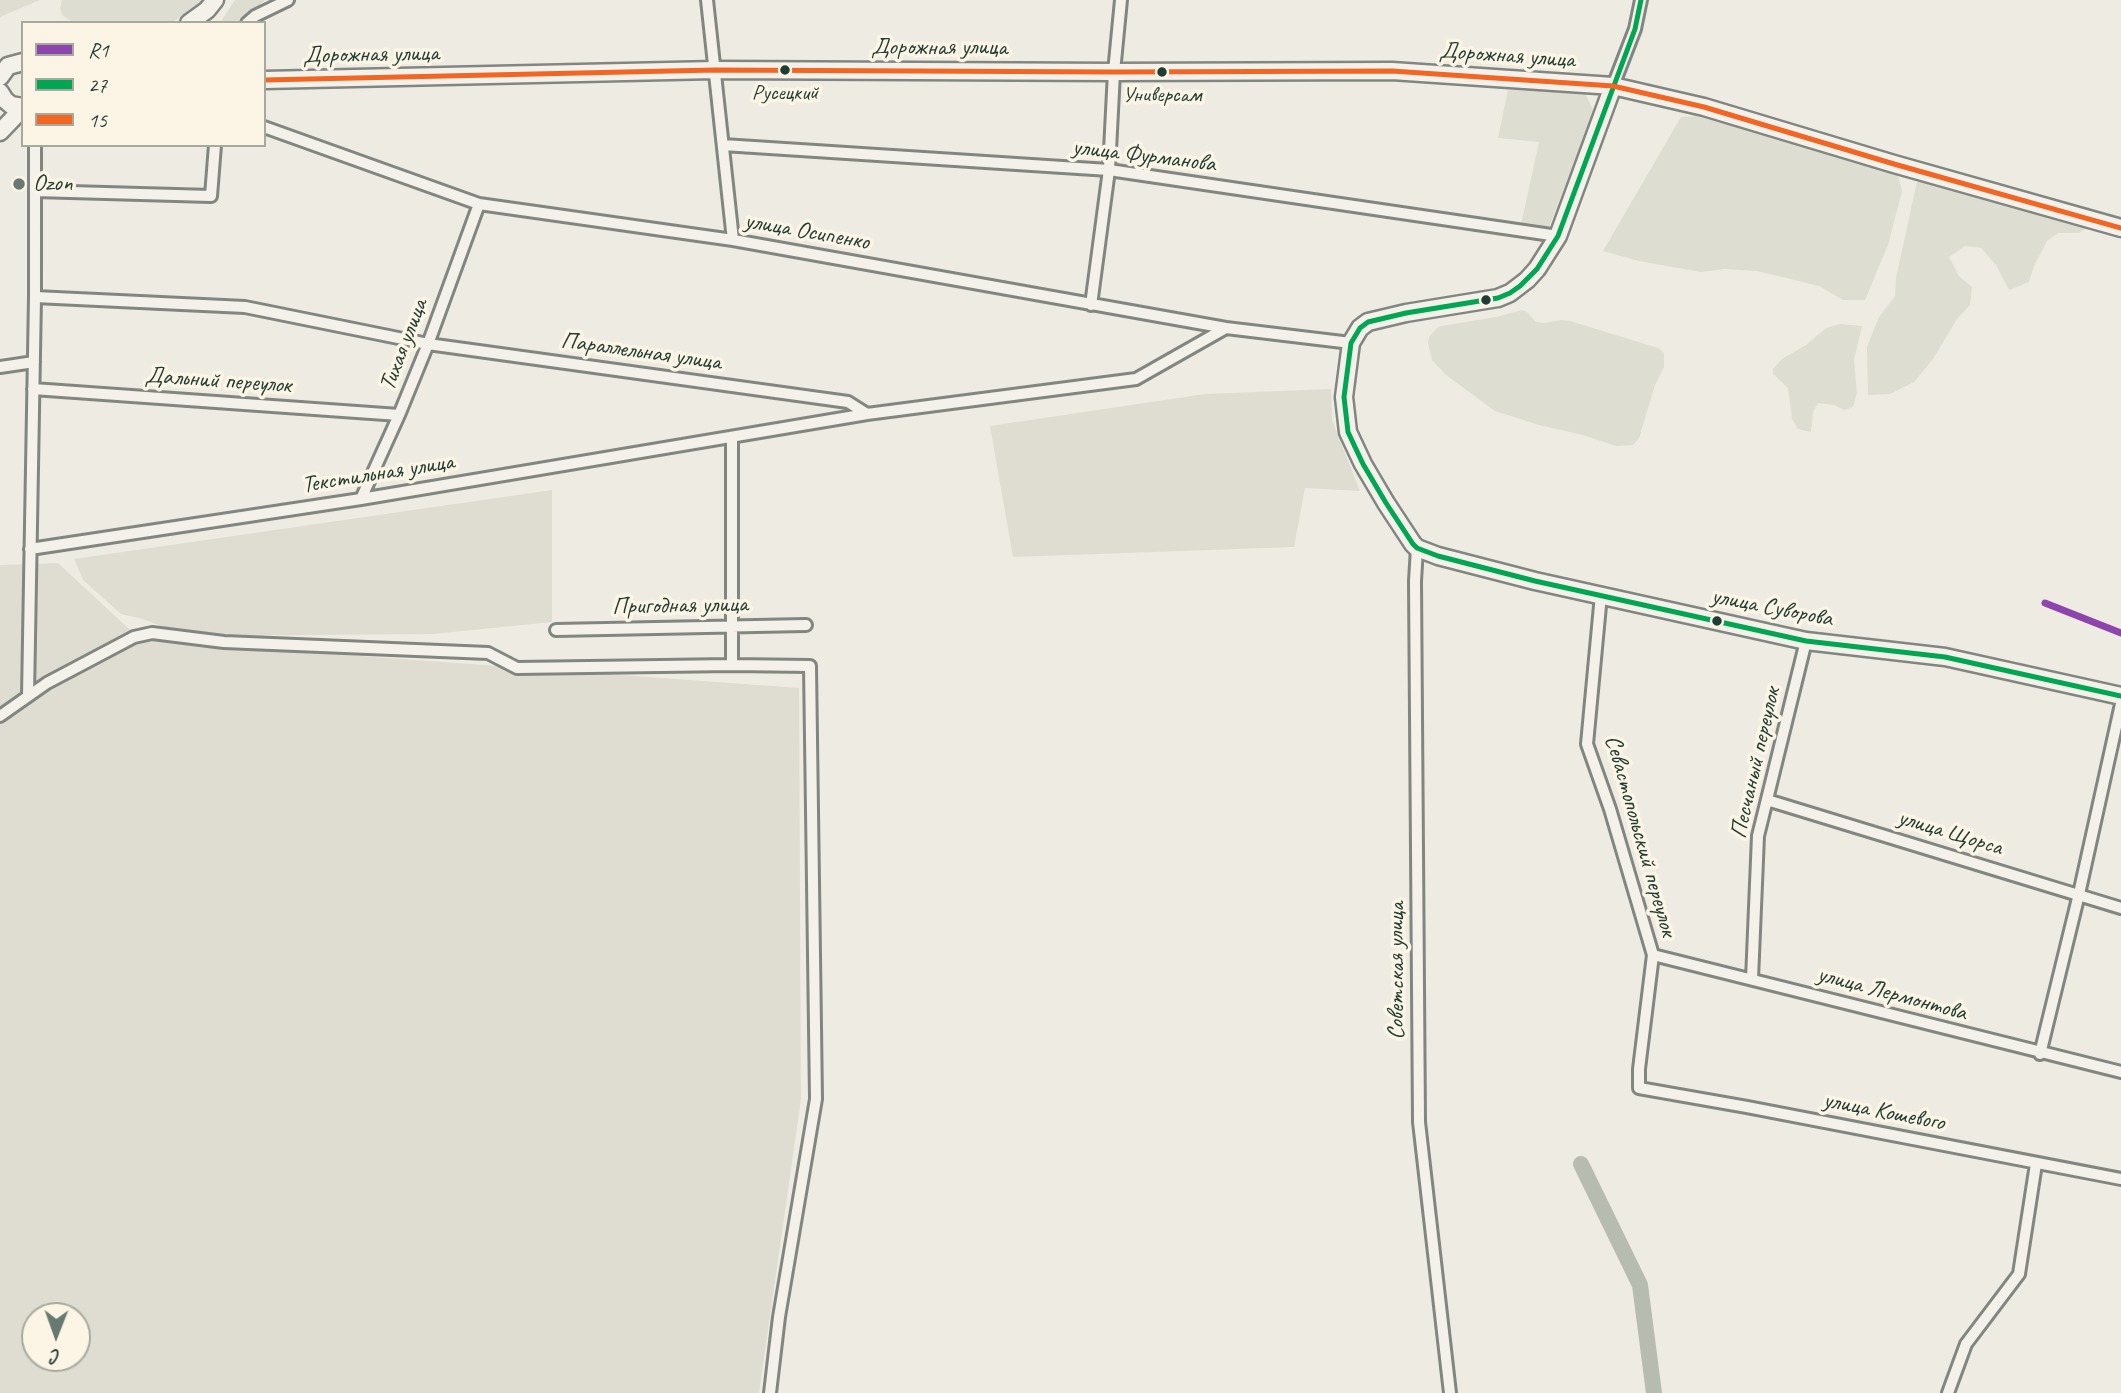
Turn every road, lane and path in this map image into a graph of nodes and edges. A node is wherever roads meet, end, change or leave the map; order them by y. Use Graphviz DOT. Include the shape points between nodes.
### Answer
graph roads {
  1 [pos="215,0"];
  2 [pos="288,0"];
  3 [pos="708,0"];
  4 [pos="1121,0"];
  5 [pos="1642,0"];
  6 [pos="192,21"];
  7 [pos="249,21"];
  8 [pos="21,63"];
  9 [pos="715,70"];
  10 [pos="1114,72"];
  11 [pos="0,77"];
  12 [pos="266,80"];
  13 [pos="1613,86"];
  14 [pos="0,92"];
  15 [pos="21,107"];
  16 [pos="21,109"];
  17 [pos="266,128"];
  18 [pos="0,132"];
  19 [pos="723,145"];
  20 [pos="35,147"];
  21 [pos="215,147"];
  22 [pos="1109,170"];
  23 [pos="35,191"];
  24 [pos="479,204"];
  25 [pos="2121,228"];
  26 [pos="1558,236"];
  27 [pos="733,240"];
  28 [pos="35,297"];
  29 [pos="1091,305"];
  30 [pos="1226,328"];
  31 [pos="428,344"];
  32 [pos="1351,344"];
  33 [pos="34,362"];
  34 [pos="0,367"];
  35 [pos="33,389"];
  36 [pos="867,414"];
  37 [pos="399,415"];
  38 [pos="732,438"];
  39 [pos="361,499"];
  40 [pos="30,548"];
  41 [pos="1417,548"];
  42 [pos="1601,595"];
  43 [pos="733,625"];
  44 [pos="806,625"];
  45 [pos="556,629"];
  46 [pos="1806,641"];
  47 [pos="732,665"];
  48 [pos="28,696"];
  49 [pos="2121,696"];
  50 [pos="2121,704"];
  51 [pos="0,716"];
  52 [pos="1767,800"];
  53 [pos="2079,894"];
  54 [pos="2121,908"];
  55 [pos="1653,954"];
  56 [pos="1752,979"];
  57 [pos="2040,1054"];
  58 [pos="2121,1072"];
  59 [pos="1639,1088"];
  60 [pos="2036,1164"];
  61 [pos="2121,1179"];
  62 [pos="770,1393"];
  63 [pos="1450,1393"];
  64 [pos="1948,1393"];
  1 -- 6 [label="main road"];
  2 -- 7 [label="street"];
  3 -- 9 [label="street"];
  4 -- 10 [label="street"];
  5 -- 13 [label="street"];
  8 -- 11 [label="main road" via="8,66"];
  9 -- 10 [label="main road, Дорожная улица"];
  9 -- 12 [label="main road, Дорожная улица"];
  9 -- 19 [label="street"];
  10 -- 13 [label="main road, Дорожная улица" via="1392,71"];
  10 -- 22 [label="street"];
  13 -- 25 [label="main road, Дорожная улица" via="1704,107"];
  13 -- 26 [label="main road"];
  14 -- 15 [label="main road" via="11,105"];
  16 -- 18 [label="main road"];
  17 -- 24 [label="street, улица Осипенко"];
  19 -- 22 [label="street, улица Фурманова"];
  19 -- 27 [label="street"];
  20 -- 23 [label="street"];
  21 -- 23 [label="street" via="211,196"];
  22 -- 26 [label="street, улица Фурманова"];
  22 -- 29 [label="street"];
  23 -- 28 [label="street"];
  24 -- 27 [label="street, улица Осипенко"];
  24 -- 31 [label="street, Тихая улица"];
  26 -- 32 [label="main road" via="1537,269 1510,293 1378,318 1360,328"];
  27 -- 29 [label="street, улица Осипенко"];
  28 -- 31 [label="street, Параллельная улица" via="245,307"];
  28 -- 33 [label="street"];
  29 -- 30 [label="street, улица Осипенко"];
  30 -- 32 [label="street, улица Осипенко"];
  30 -- 36 [label="street" via="1136,379"];
  31 -- 36 [label="street, Параллельная улица" via="848,402"];
  31 -- 37 [label="street, Тихая улица"];
  32 -- 41 [label="main road" via="1345,397 1348,432 1386,503"];
  33 -- 34 [label="street"];
  33 -- 35 [label="street"];
  35 -- 37 [label="street, Дальний переулок"];
  35 -- 40 [label="street"];
  36 -- 38 [label="street, Текстильная улица"];
  37 -- 39 [label="street, Тихая улица"];
  38 -- 39 [label="street, Текстильная улица"];
  38 -- 43 [label="street"];
  39 -- 40 [label="street, Текстильная улица"];
  40 -- 48 [label="street"];
  41 -- 42 [label="main road, улица Суворова" via="1480,568"];
  41 -- 63 [label="street, Советская улица" via="1419,1122"];
  42 -- 46 [label="main road, улица Суворова"];
  42 -- 55 [label="street, Севастопольский переулок" via="1587,744"];
  43 -- 44 [label="street, Пригодная улица"];
  43 -- 45 [label="street, Пригодная улица"];
  43 -- 47 [label="street"];
  46 -- 49 [label="main road, улица Суворова" via="1945,657"];
  46 -- 52 [label="street, Песчаный переулок"];
  47 -- 48 [label="street" via="517,668 488,653 224,642 152,633 134,637"];
  47 -- 62 [label="street" via="810,666 816,1100"];
  48 -- 51 [label="street"];
  50 -- 53 [label="street"];
  52 -- 53 [label="street, улица Щорса"];
  52 -- 56 [label="street, Песчаный переулок" via="1758,836"];
  53 -- 54 [label="street, улица Щорса"];
  53 -- 57 [label="street"];
  55 -- 56 [label="street, улица Лермонтова"];
  55 -- 59 [label="street, Севастопольский переулок"];
  56 -- 57 [label="street, улица Лермонтова"];
  57 -- 58 [label="street, улица Лермонтова"];
  59 -- 60 [label="street, улица Кошевого"];
  60 -- 61 [label="street, улица Кошевого"];
  60 -- 64 [label="street" via="2019,1274 1966,1345"];
}
